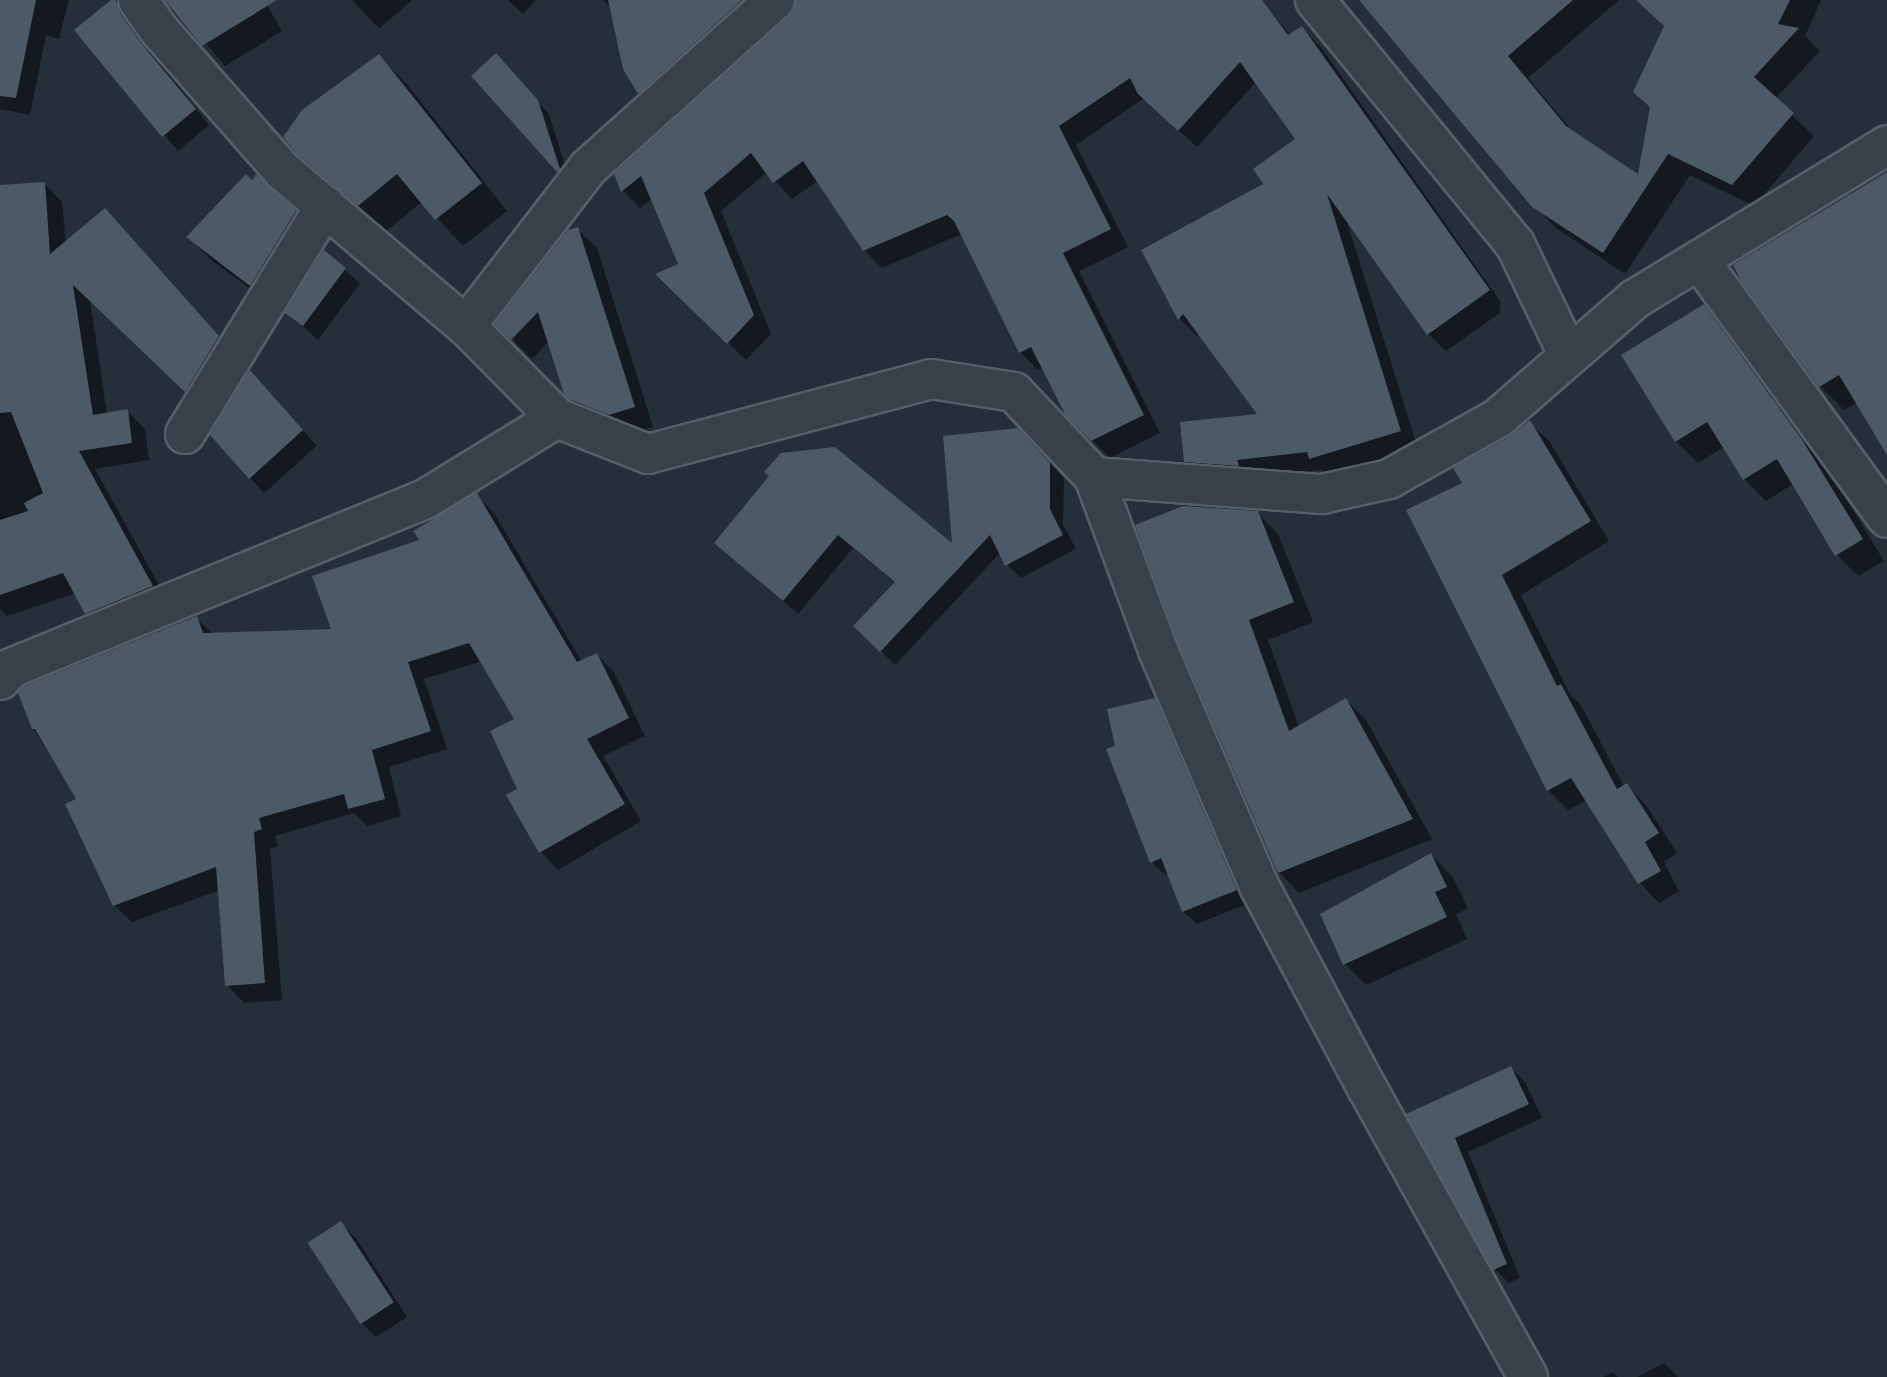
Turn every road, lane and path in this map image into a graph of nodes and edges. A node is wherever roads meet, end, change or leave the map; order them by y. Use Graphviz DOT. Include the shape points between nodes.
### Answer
graph roads {
  1 [pos="138,0"];
  2 [pos="775,0"];
  3 [pos="1315,0"];
  4 [pos="1887,145"];
  5 [pos="325,206"];
  6 [pos="1699,260"];
  7 [pos="466,326"];
  8 [pos="1569,356"];
  9 [pos="557,418"];
  10 [pos="186,434"];
  11 [pos="1094,477"];
  12 [pos="1887,518"];
  13 [pos="0,680"];
  14 [pos="1528,1377"];
  1 -- 5 [label="street" via="284,172"];
  2 -- 7 [label="street" via="588,168"];
  3 -- 8 [label="street" via="1515,244"];
  4 -- 6 [label="street"];
  5 -- 7 [label="street"];
  5 -- 10 [label="street"];
  6 -- 8 [label="street" via="1635,299"];
  6 -- 12 [label="street"];
  7 -- 9 [label="street"];
  8 -- 11 [label="street" via="1498,418 1389,479 1322,494"];
  9 -- 11 [label="street" via="648,453 931,379 1014,393"];
  9 -- 13 [label="street" via="427,498 11,668"];
  11 -- 14 [label="street" via="1157,650 1260,888"];
}
